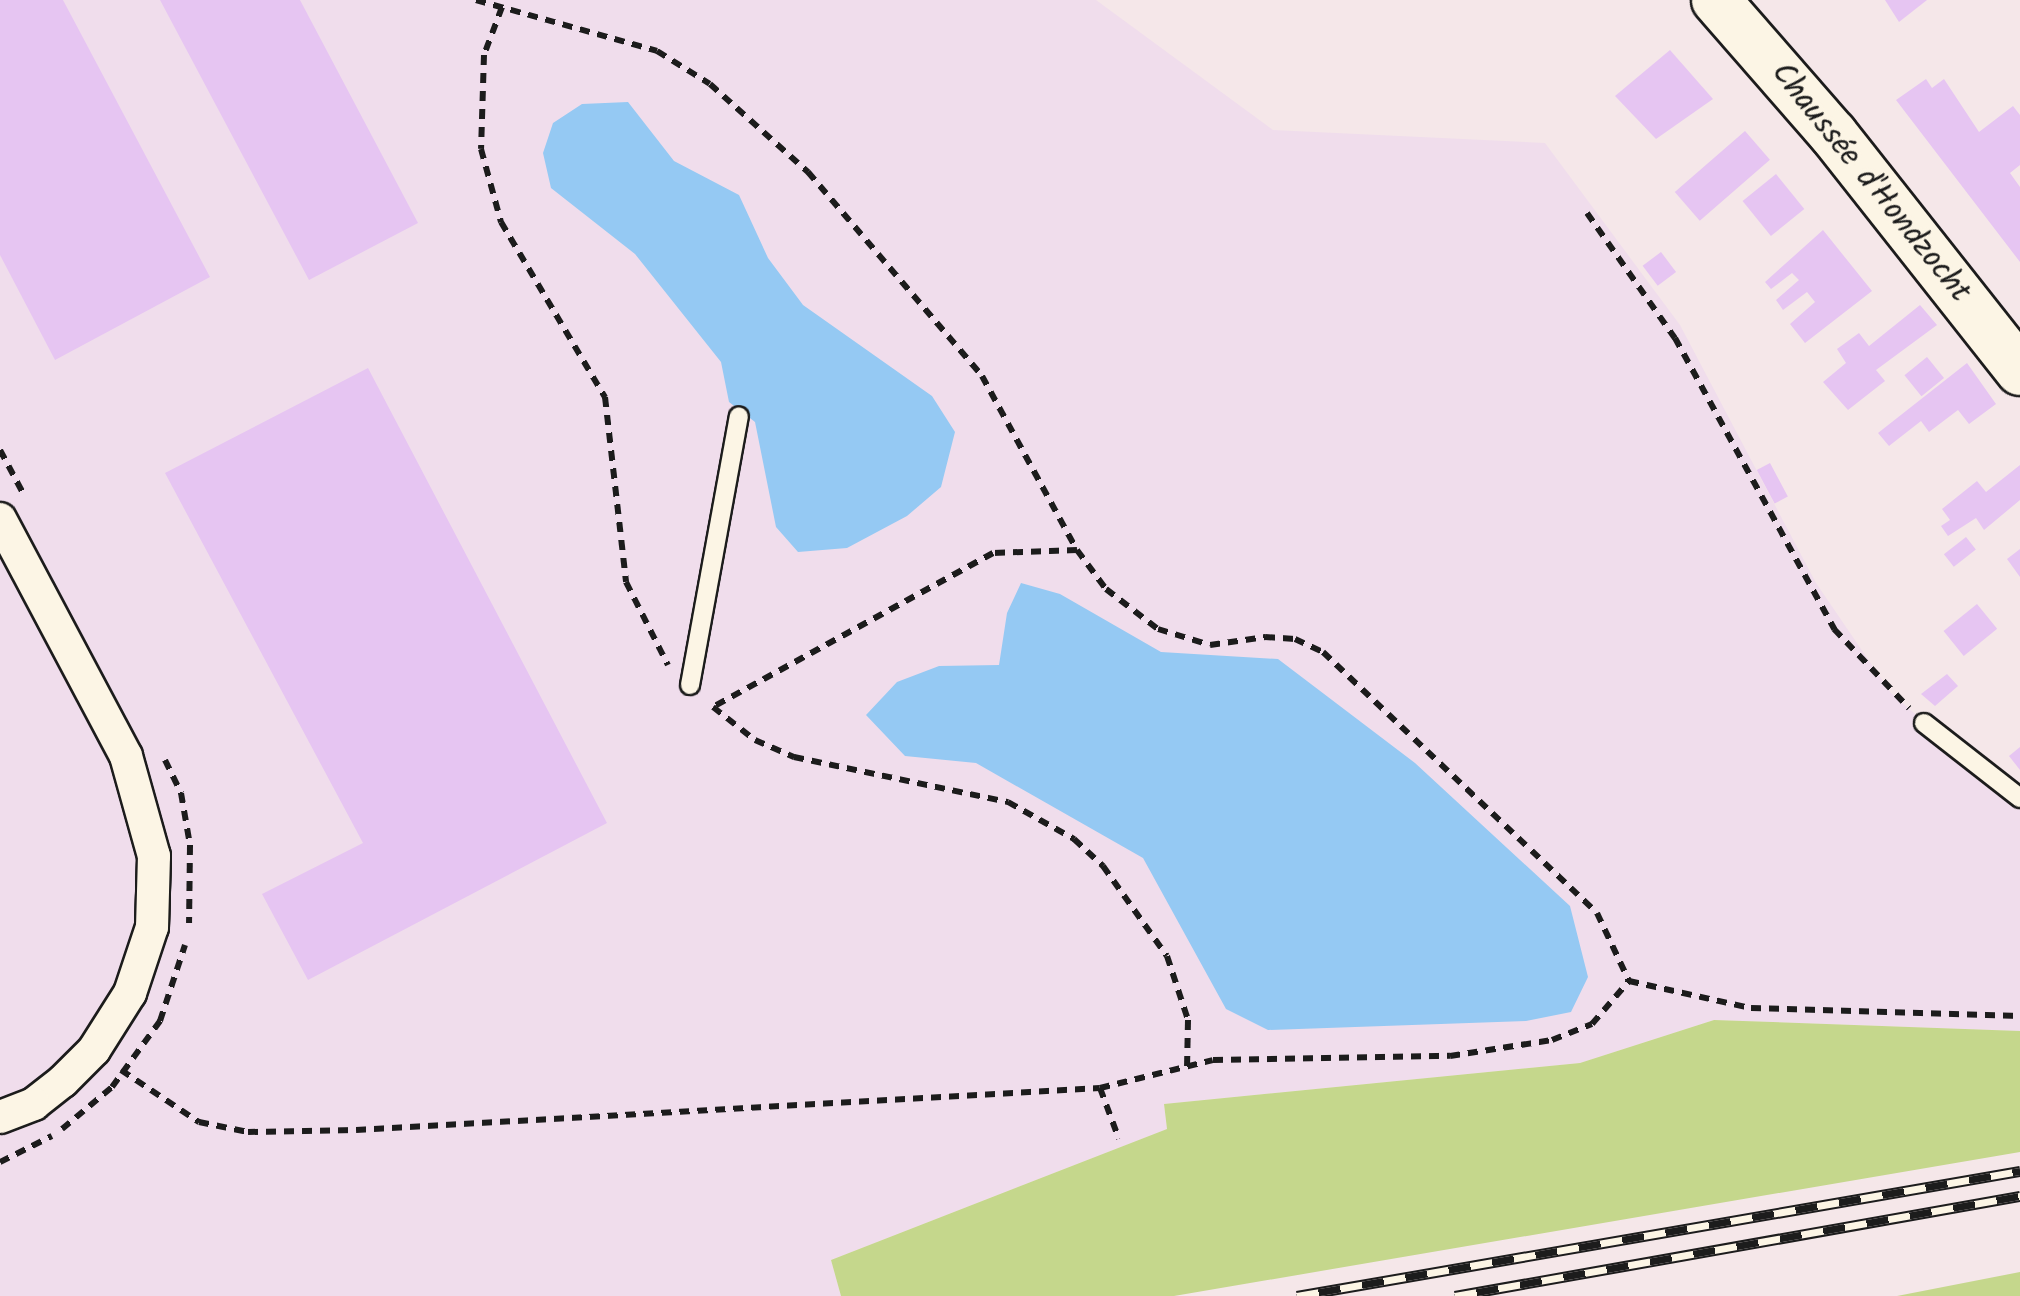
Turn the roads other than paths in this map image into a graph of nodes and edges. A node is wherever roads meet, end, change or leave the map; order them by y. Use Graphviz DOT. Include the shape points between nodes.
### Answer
graph roads {
  1 [pos="1716,0"];
  2 [pos="2020,370"];
  3 [pos="739,416"];
  4 [pos="0,519"];
  5 [pos="690,685"];
  6 [pos="1924,723"];
  7 [pos="2020,798"];
  8 [pos="0,1117"];
  1 -- 2 [label="main road, Chaussée d'Hondzocht" via="1833,134"];
  3 -- 5 [label="lane"];
  4 -- 8 [label="street" via="126,756 148,820 152,927 130,994 94,1050 34,1104"];
  6 -- 7 [label="lane"];
}
